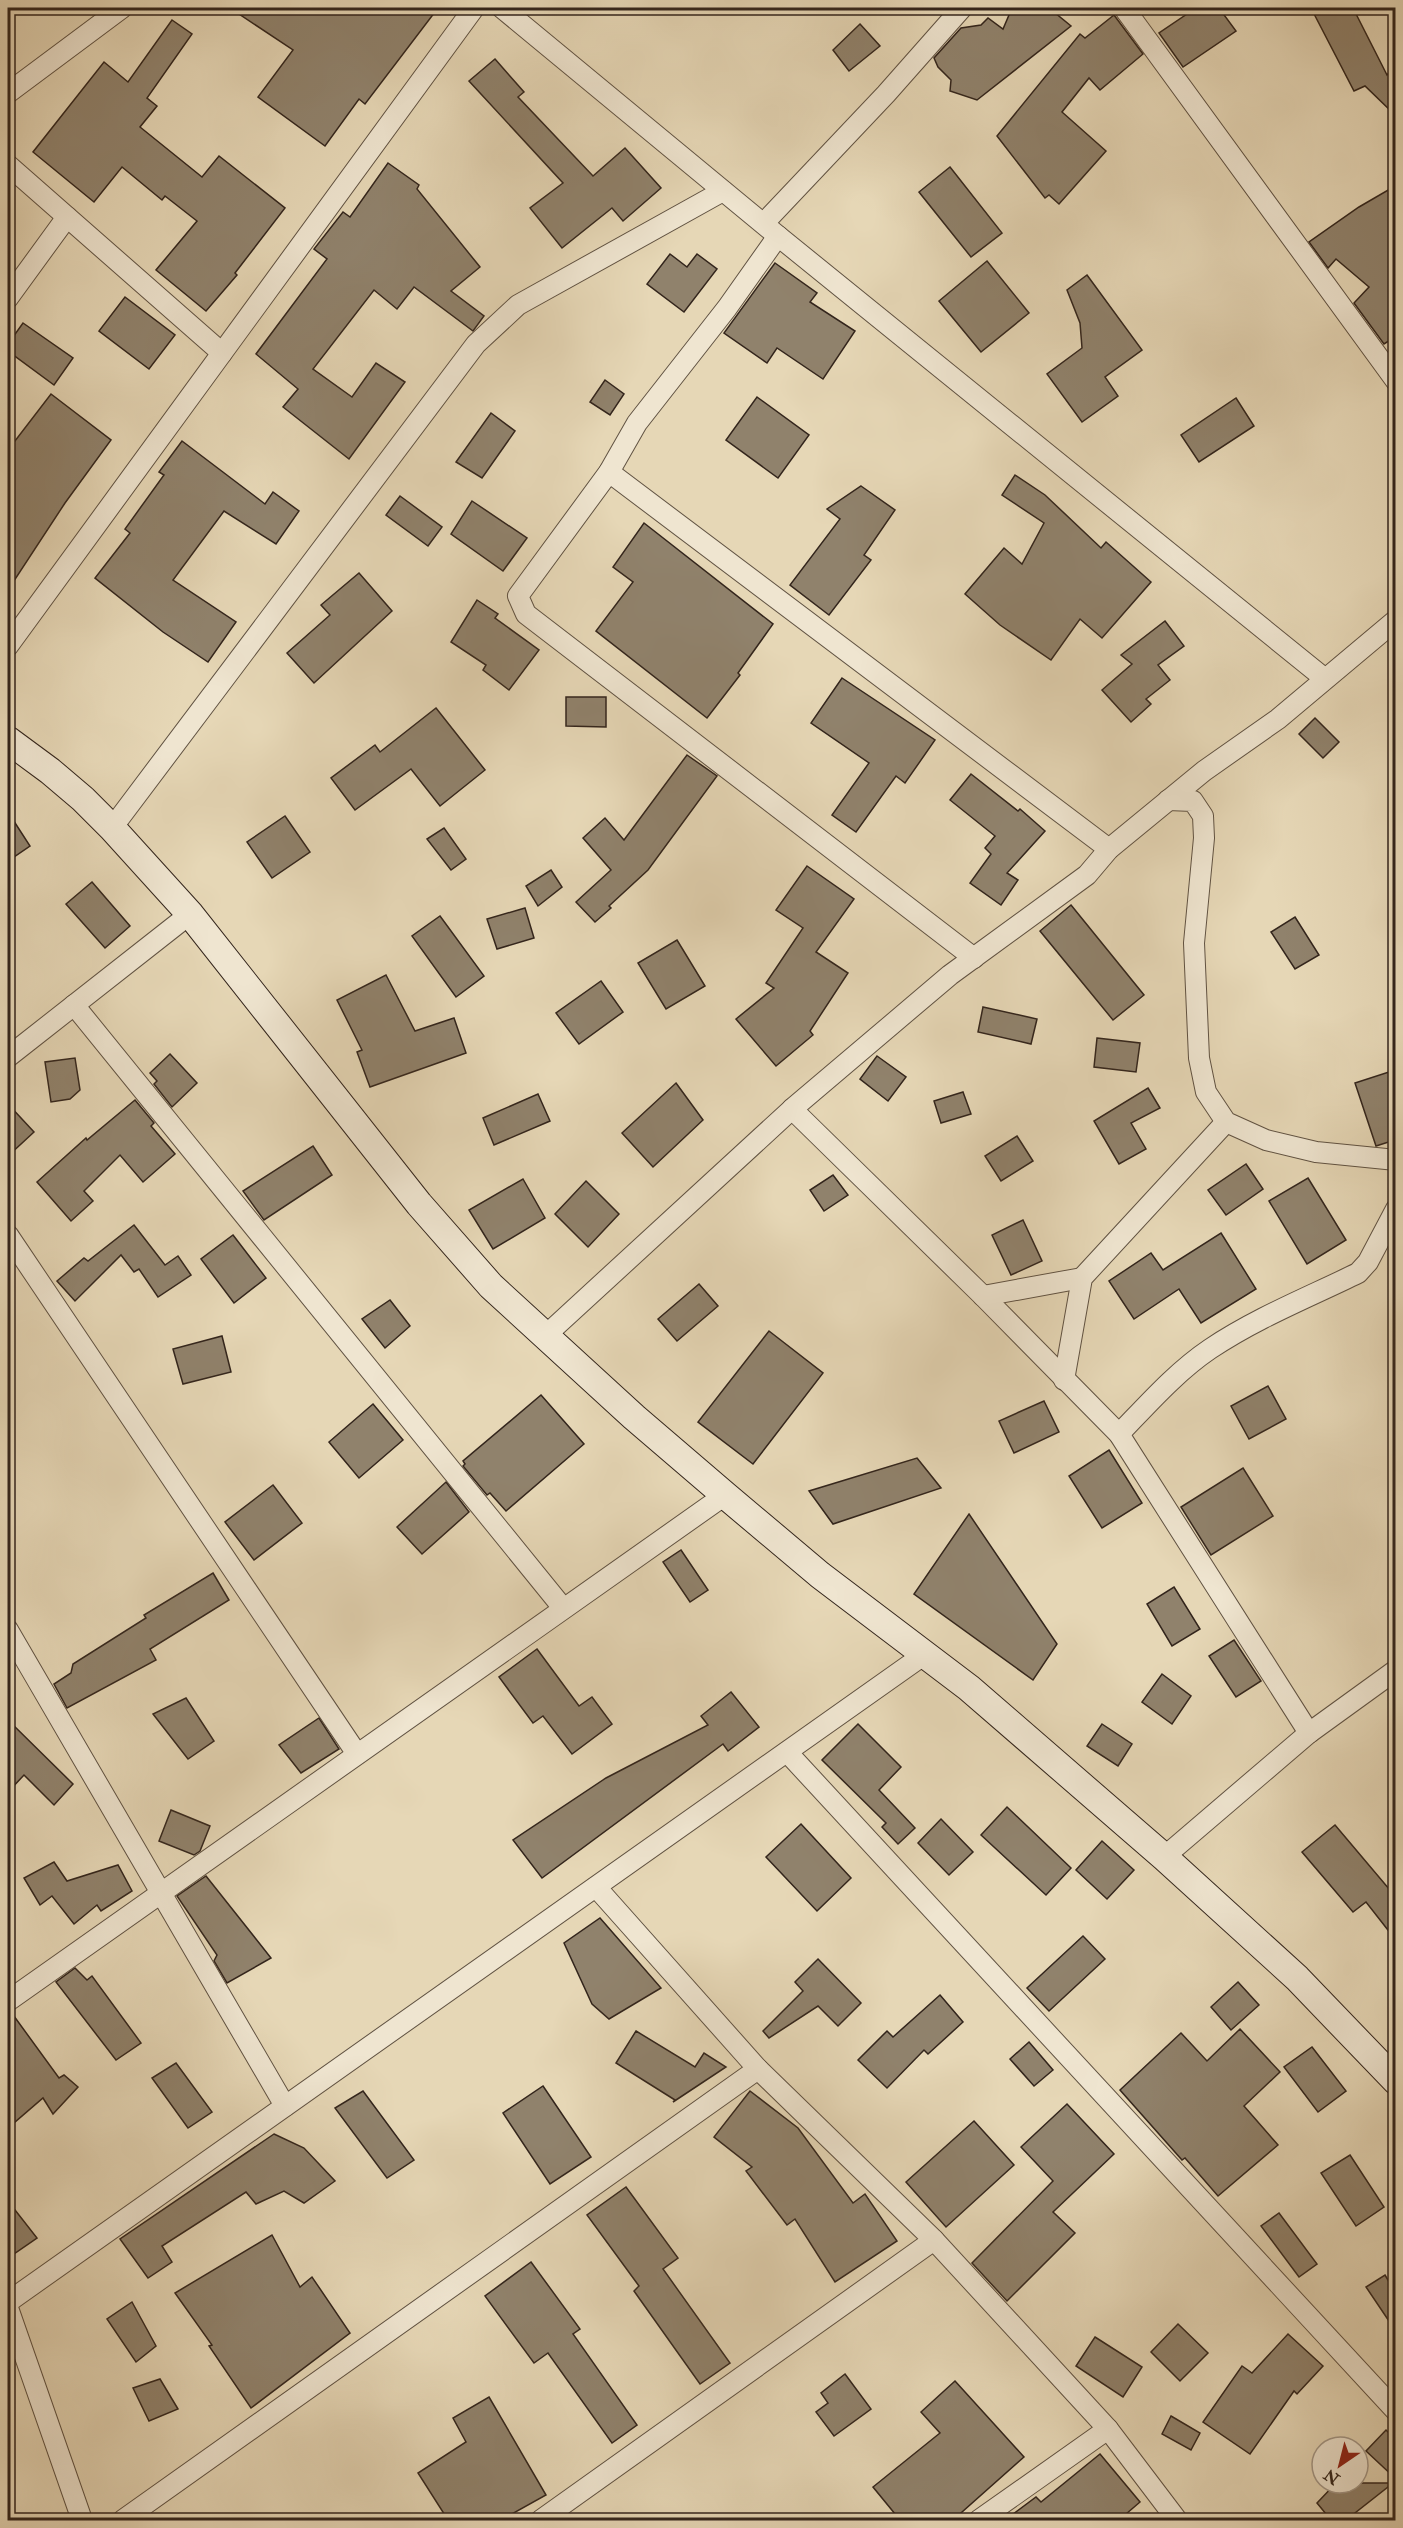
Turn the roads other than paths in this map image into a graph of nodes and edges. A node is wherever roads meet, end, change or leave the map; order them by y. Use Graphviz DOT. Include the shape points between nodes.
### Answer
graph roads {
  1 [pos="122,8"];
  2 [pos="474,8"];
  3 [pos="502,8"];
  4 [pos="962,8"];
  5 [pos="1124,8"];
  6 [pos="8,93"];
  7 [pos="8,165"];
  8 [pos="723,190"];
  9 [pos="67,218"];
  10 [pos="771,229"];
  11 [pos="8,298"];
  12 [pos="222,353"];
  13 [pos="1395,381"];
  14 [pos="609,472"];
  15 [pos="1395,620"];
  16 [pos="8,646"];
  17 [pos="1324,678"];
  18 [pos="8,740"];
  19 [pos="1168,800"];
  20 [pos="112,828"];
  21 [pos="1109,849"];
  22 [pos="190,915"];
  23 [pos="974,958"];
  24 [pos="74,1005"];
  25 [pos="8,1057"];
  26 [pos="792,1109"];
  27 [pos="1226,1122"];
  28 [pos="1395,1160"];
  29 [pos="1395,1209"];
  30 [pos="8,1235"];
  31 [pos="1082,1278"];
  32 [pos="983,1296"];
  33 [pos="545,1336"];
  34 [pos="1064,1380"];
  35 [pos="1119,1434"];
  36 [pos="724,1495"];
  37 [pos="563,1608"];
  38 [pos="8,1630"];
  39 [pos="925,1654"];
  40 [pos="1395,1670"];
  41 [pos="1309,1733"];
  42 [pos="787,1752"];
  43 [pos="357,1754"];
  44 [pos="1164,1857"];
  45 [pos="596,1887"];
  46 [pos="160,1893"];
  47 [pos="8,2001"];
  48 [pos="758,2069"];
  49 [pos="1395,2081"];
  50 [pos="285,2106"];
  51 [pos="934,2241"];
  52 [pos="8,2302"];
  53 [pos="8,2308"];
  54 [pos="1395,2411"];
  55 [pos="1108,2429"];
  56 [pos="82,2520"];
  57 [pos="123,2520"];
  58 [pos="542,2520"];
  59 [pos="979,2520"];
  60 [pos="1177,2520"];
  1 -- 6 [label="street"];
  2 -- 12 [label="street"];
  3 -- 8 [label="street"];
  4 -- 10 [label="street"];
  5 -- 13 [label="street"];
  7 -- 9 [label="street"];
  8 -- 10 [label="street"];
  8 -- 20 [label="street" via="518,304 476,344"];
  9 -- 11 [label="street"];
  9 -- 12 [label="street"];
  10 -- 14 [label="street" via="727,308 637,423"];
  10 -- 17 [label="street"];
  12 -- 16 [label="street"];
  14 -- 21 [label="street"];
  14 -- 23 [label="street" via="518,596 526,614"];
  15 -- 17 [label="street"];
  17 -- 19 [label="street" via="1278,719"];
  18 -- 20 [label="main road" via="50,771"];
  19 -- 21 [label="street"];
  19 -- 27 [label="street" via="1193,801 1203,816 1194,943 1196,1021 1206,1092"];
  20 -- 22 [label="main road"];
  21 -- 23 [label="street" via="1087,875"];
  22 -- 24 [label="street"];
  22 -- 33 [label="main road" via="419,1204 491,1286"];
  23 -- 26 [label="street"];
  24 -- 25 [label="street"];
  24 -- 37 [label="street"];
  26 -- 32 [label="street"];
  26 -- 33 [label="street"];
  27 -- 28 [label="street" via="1266,1140 1316,1152"];
  27 -- 31 [label="street"];
  29 -- 35 [label="street" via="1368,1262 1358,1273 1209,1350 1161,1390"];
  30 -- 43 [label="street"];
  31 -- 32 [label="street"];
  31 -- 34 [label="street"];
  32 -- 34 [label="street"];
  33 -- 36 [label="main road"];
  34 -- 35 [label="street"];
  35 -- 41 [label="street"];
  36 -- 37 [label="street"];
  36 -- 39 [label="main road" via="820,1575"];
  37 -- 43 [label="street"];
  38 -- 46 [label="street"];
  39 -- 42 [label="street"];
  39 -- 44 [label="main road" via="985,1701"];
  40 -- 41 [label="street"];
  41 -- 44 [label="street"];
  42 -- 45 [label="street"];
  42 -- 54 [label="street"];
  43 -- 46 [label="street"];
  44 -- 49 [label="main road" via="1297,1978"];
  45 -- 48 [label="street"];
  45 -- 50 [label="street"];
  46 -- 47 [label="street"];
  46 -- 50 [label="street"];
  48 -- 51 [label="street"];
  48 -- 57 [label="street"];
  50 -- 52 [label="street"];
  51 -- 55 [label="street"];
  51 -- 58 [label="street"];
  53 -- 56 [label="street"];
  55 -- 59 [label="street"];
  55 -- 60 [label="street"];
}
